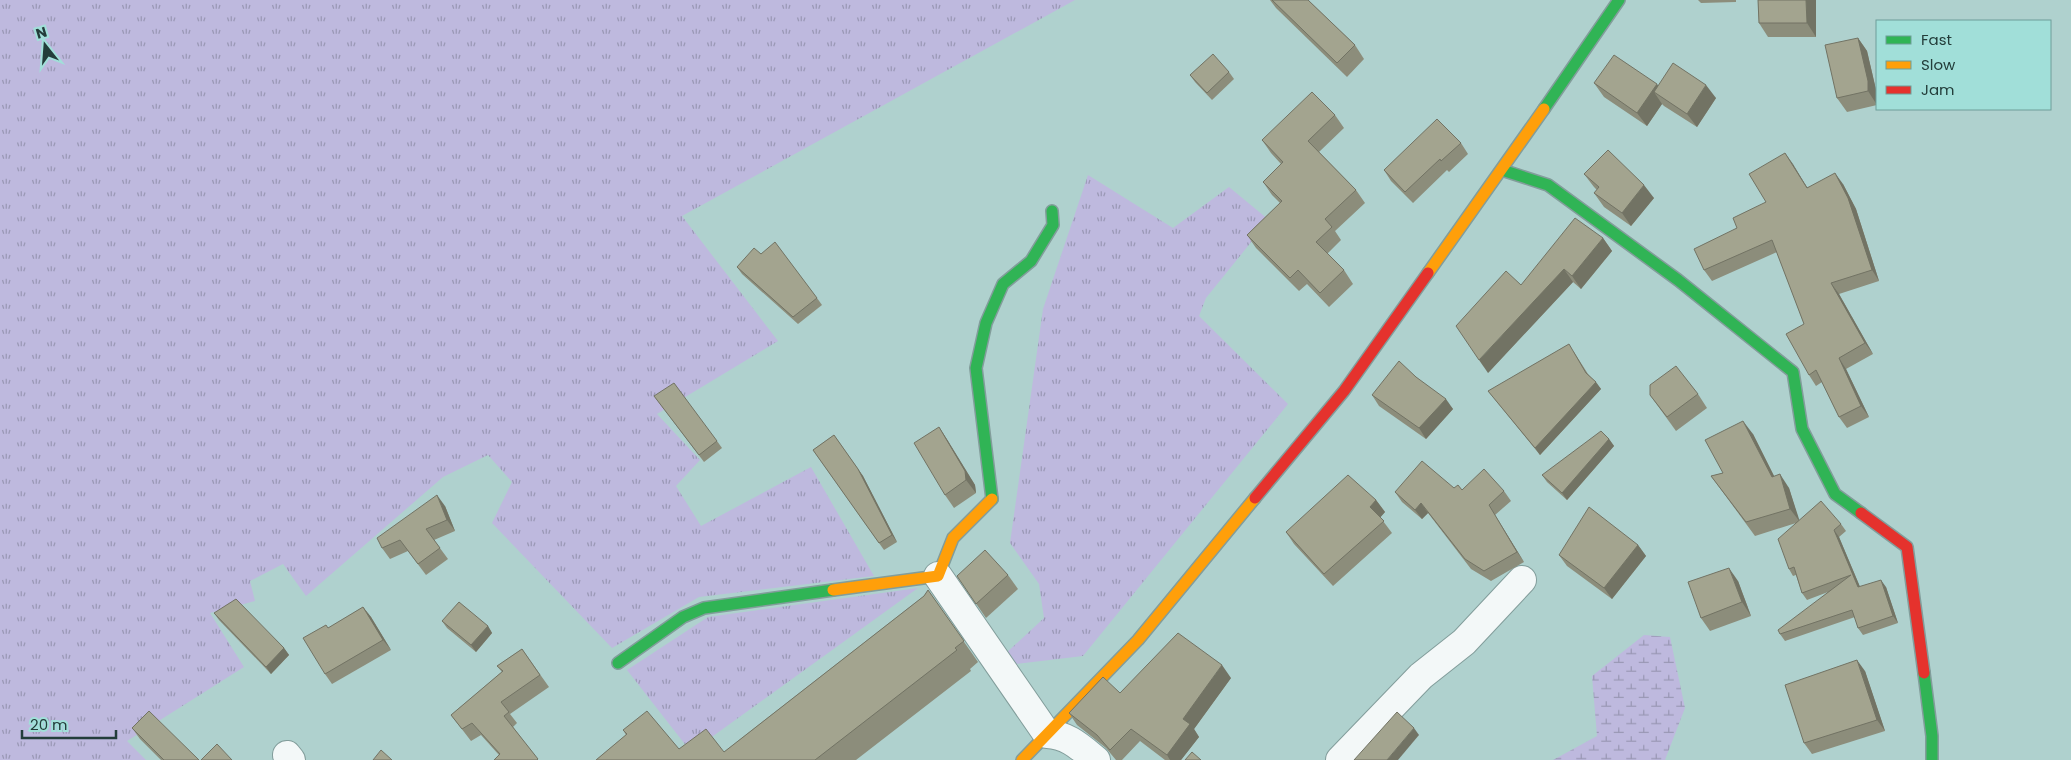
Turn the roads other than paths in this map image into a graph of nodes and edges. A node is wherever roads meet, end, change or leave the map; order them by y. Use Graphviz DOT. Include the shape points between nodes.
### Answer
graph roads {
  1 [pos="1619,0"];
  2 [pos="1502,170"];
  3 [pos="1052,211"];
  4 [pos="938,576"];
  5 [pos="1522,580"];
  6 [pos="618,663"];
  7 [pos="1047,734"];
  8 [pos="1022,760"];
  9 [pos="1096,760"];
  10 [pos="1340,760"];
  11 [pos="1932,760"];
  1 -- 2 [label="street"];
  2 -- 7 [label="street" via="1344,391 1138,640"];
  2 -- 11 [label="street" via="1548,185 1678,280 1793,372 1802,429 1835,494 1908,547 1932,736"];
  3 -- 4 [label="street" via="1053,225 1031,261 1003,284 986,324 976,368 992,499 953,538"];
  4 -- 6 [label="street" via="704,608 683,617"];
  4 -- 7 [label="street"];
  5 -- 10 [label="street" via="1464,642 1421,676"];
  7 -- 8 [label="street"];
  7 -- 9 [label="street" via="1070,739"];
}
